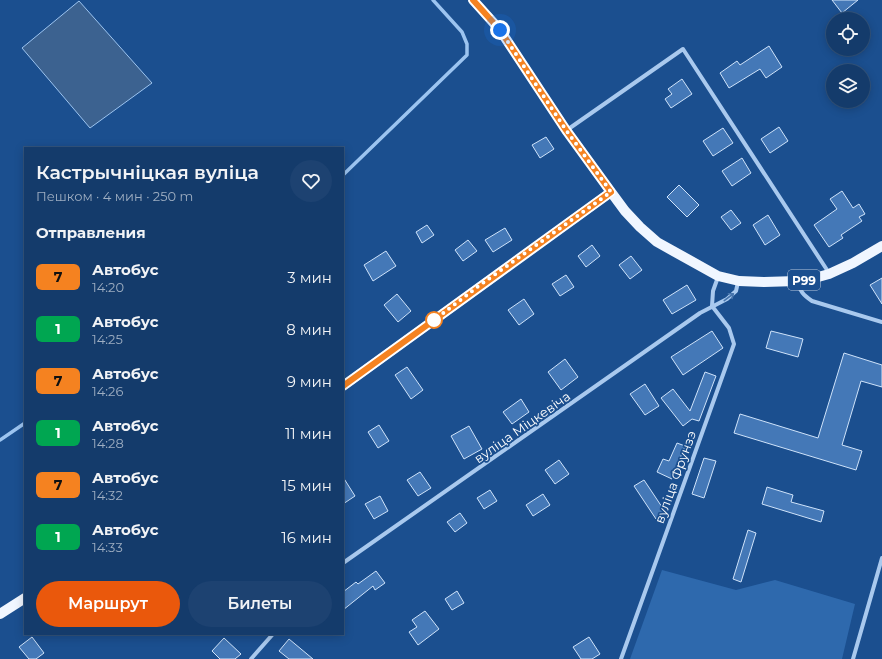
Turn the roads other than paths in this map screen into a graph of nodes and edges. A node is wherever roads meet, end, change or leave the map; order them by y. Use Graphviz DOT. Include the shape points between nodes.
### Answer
graph roads {
  1 [pos="473,0"];
  2 [pos="566,130"];
  3 [pos="611,192"];
  4 [pos="882,246"];
  5 [pos="829,274"];
  6 [pos="718,276"];
  7 [pos="739,281"];
  8 [pos="797,281"];
  9 [pos="712,306"];
  10 [pos="882,322"];
  11 [pos="344,385"];
  12 [pos="882,559"];
  13 [pos="344,562"];
  14 [pos="24,599"];
  15 [pos="0,614"];
  16 [pos="272,635"];
  17 [pos="251,659"];
  18 [pos="621,659"];
  19 [pos="853,659"];
  1 -- 2 [label="main road" via="500,30"];
  2 -- 3 [label="main road"];
  2 -- 5 [label="street" via="683,49"];
  3 -- 6 [label="main road, Р99" via="625,211 657,242"];
  3 -- 11 [label="main road"];
  4 -- 5 [label="main road, Р99"];
  5 -- 8 [label="main road, Р99"];
  6 -- 7 [label="main road, Р99"];
  6 -- 9 [label="street"];
  7 -- 8 [label="main road, Р99"];
  9 -- 7 [label="street, вуліца Міцкевіча, one-way" via="736,292"];
  8 -- 10 [label="street" via="800,291 812,301"];
  9 -- 13 [label="street, вуліца Міцкевіча"];
  9 -- 18 [label="street, вуліца Фрунзэ" via="729,328 734,344"];
  12 -- 19 [label="street"];
  14 -- 15 [label="main road"];
  16 -- 17 [label="street"];
}
